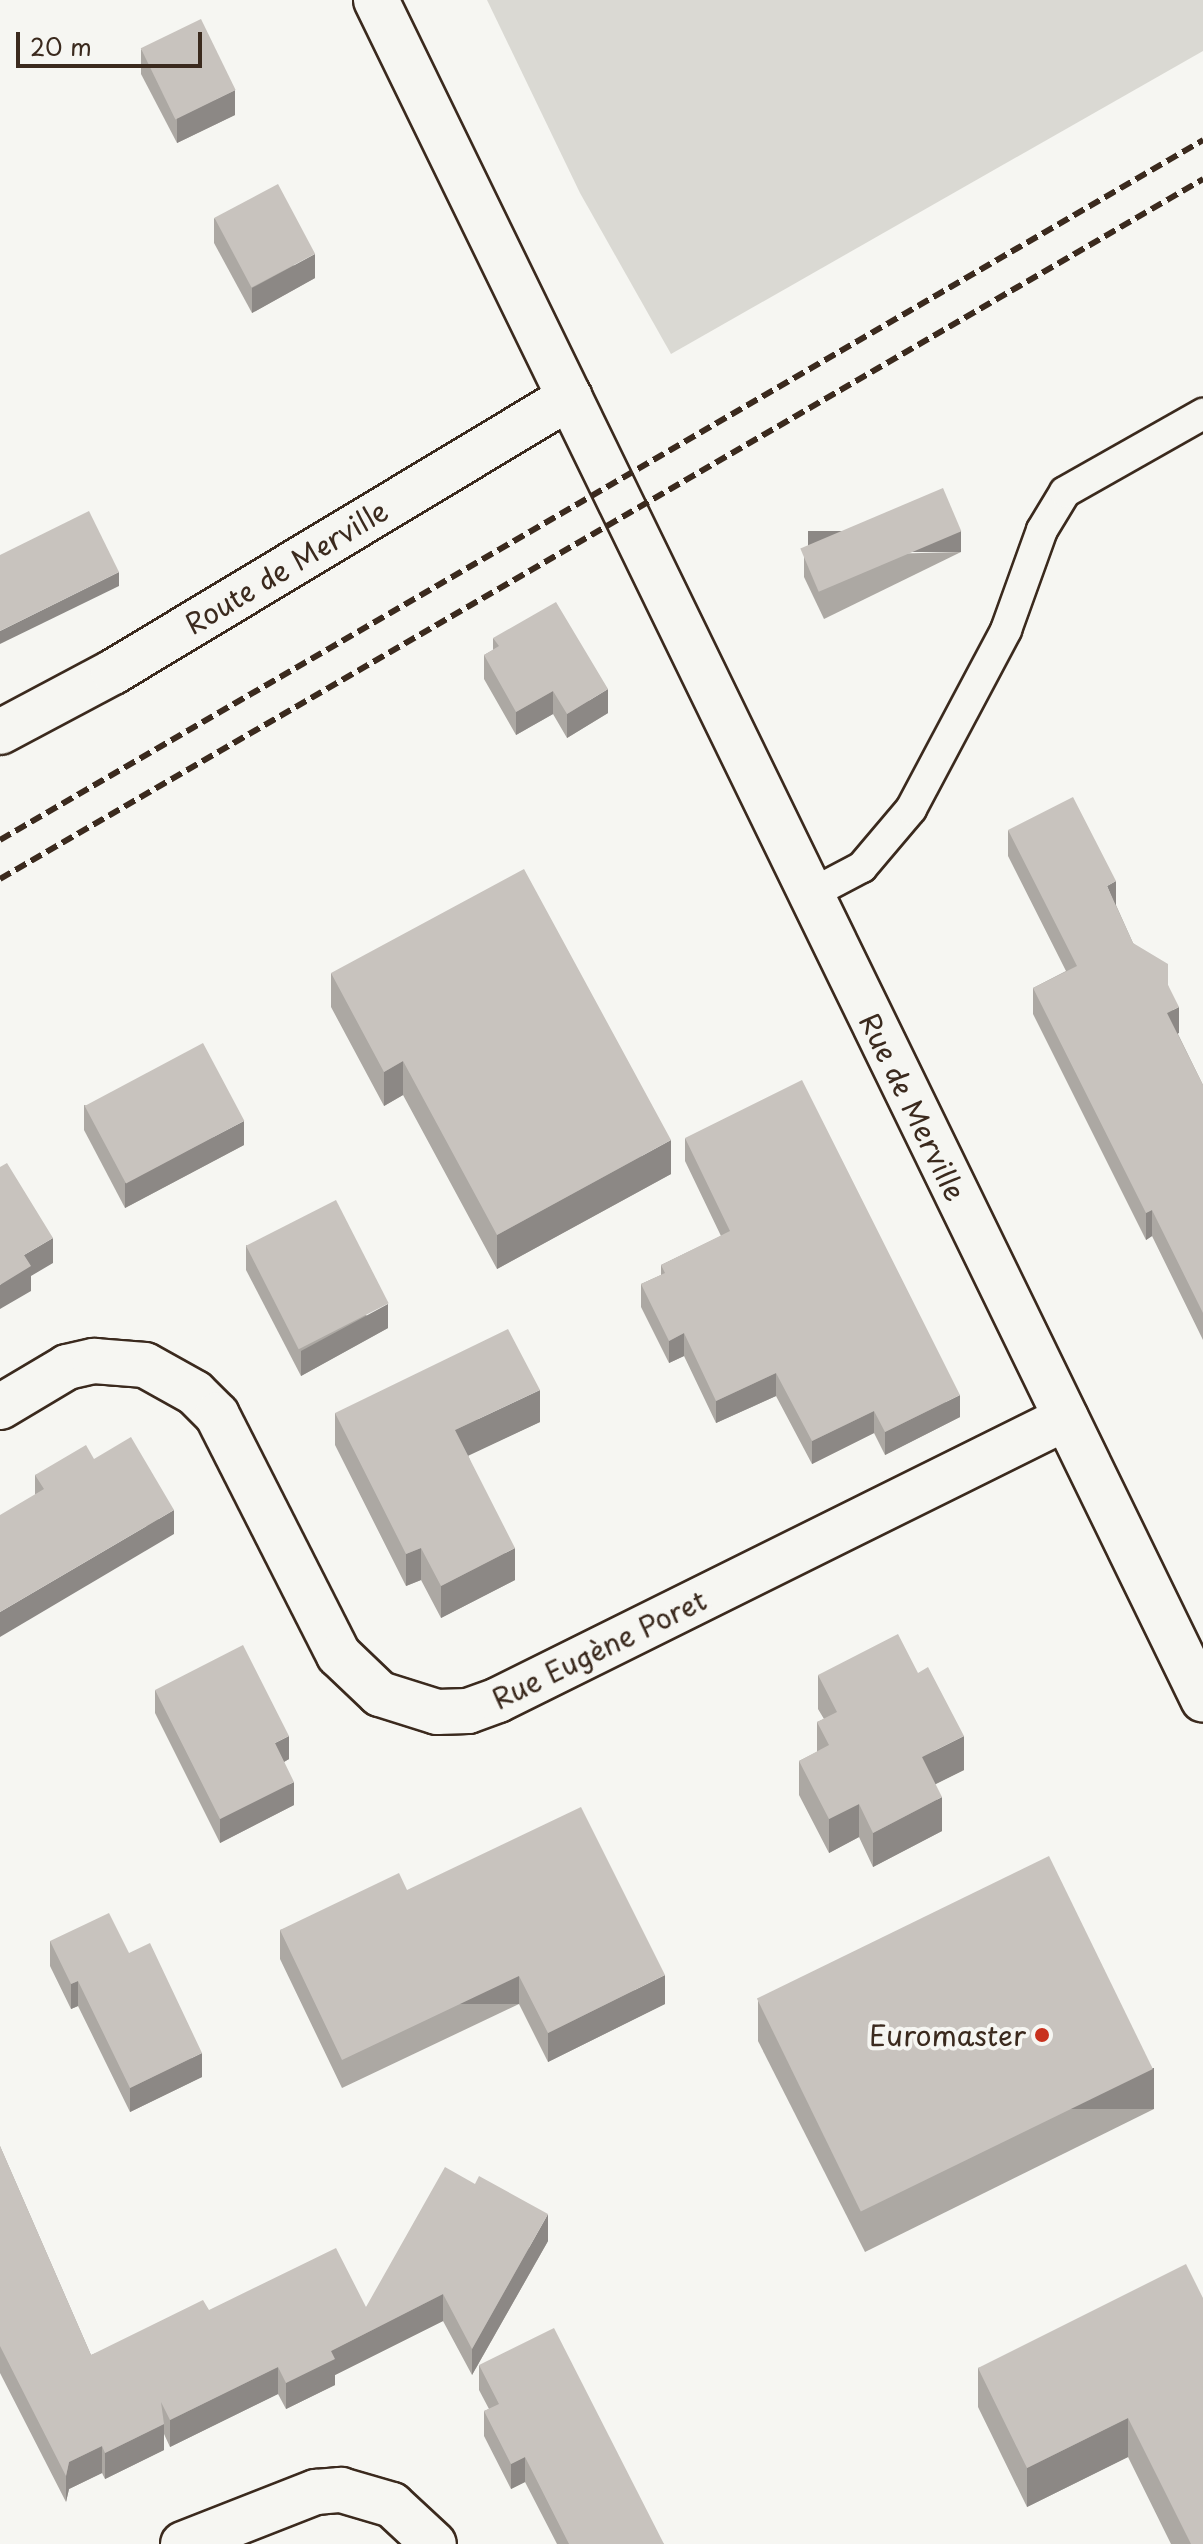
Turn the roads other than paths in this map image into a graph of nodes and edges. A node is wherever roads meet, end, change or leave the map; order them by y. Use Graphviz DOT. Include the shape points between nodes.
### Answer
graph roads {
  1 [pos="376,0"];
  2 [pos="570,397"];
  3 [pos="1203,414"];
  4 [pos="0,732"];
  5 [pos="809,895"];
  6 [pos="0,1407"];
  7 [pos="1066,1418"];
  8 [pos="1203,1699"];
  9 [pos="183,2544"];
  10 [pos="434,2544"];
  1 -- 2 [label="street"];
  2 -- 4 [label="street, Route de Merville" via="113,672"];
  2 -- 5 [label="street, Rue de Merville"];
  3 -- 5 [label="lane" via="1065,492 1042,530 1006,630 903,820 862,867"];
  5 -- 7 [label="street, Rue de Merville"];
  6 -- 7 [label="street, Rue Eugène Poret" via="67,1367 94,1361 145,1365 195,1393 217,1415 339,1655 380,1694 437,1712 468,1711 498,1700"];
  7 -- 8 [label="street, Rue de Merville"];
  9 -- 10 [label="street" via="316,2492 341,2490 392,2505"];
}
